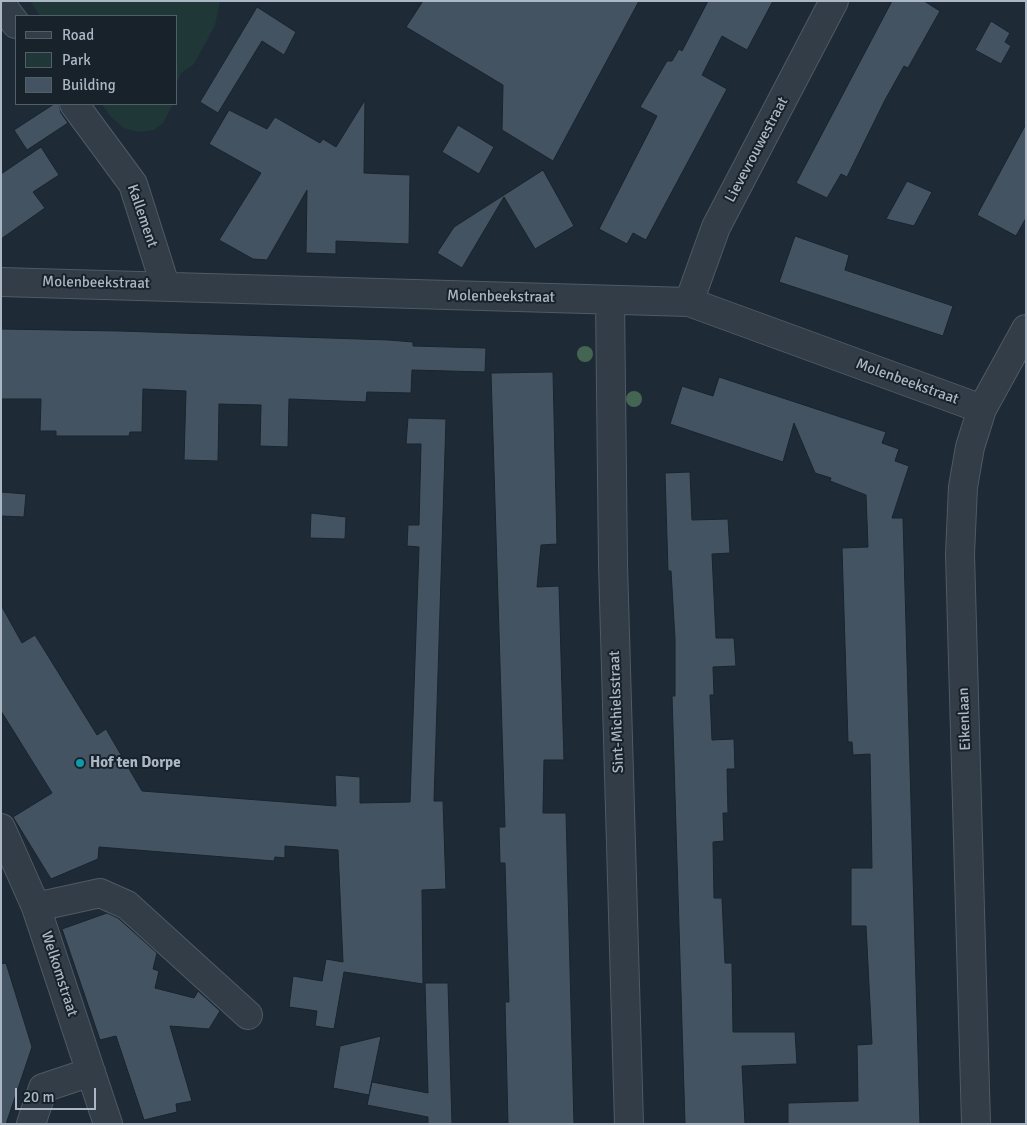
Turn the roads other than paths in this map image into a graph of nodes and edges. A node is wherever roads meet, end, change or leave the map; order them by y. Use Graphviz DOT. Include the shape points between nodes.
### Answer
graph roads {
  1 [pos="834,1"];
  2 [pos="1,4"];
  3 [pos="15,23"];
  4 [pos="75,105"];
  5 [pos="1,282"];
  6 [pos="165,285"];
  7 [pos="610,300"];
  8 [pos="689,302"];
  9 [pos="1026,329"];
  10 [pos="982,409"];
  11 [pos="1,828"];
  12 [pos="36,907"];
  13 [pos="248,1015"];
  14 [pos="91,1072"];
  15 [pos="31,1124"];
  16 [pos="108,1124"];
  17 [pos="629,1124"];
  18 [pos="976,1124"];
  1 -- 8 [label="street, Lievevrouwestraat" via="716,227"];
  2 -- 3 [label="street"];
  4 -- 6 [label="street, Kallement" via="133,184"];
  5 -- 6 [label="street, Molenbeekstraat"];
  6 -- 7 [label="street, Molenbeekstraat"];
  7 -- 8 [label="street, Molenbeekstraat"];
  7 -- 17 [label="street, Sint-Michielsstraat" via="613,564"];
  8 -- 10 [label="street, Molenbeekstraat"];
  9 -- 10 [label="street, Eikenlaan"];
  10 -- 18 [label="street, Eikenlaan" via="970,447 963,487 960,554"];
  11 -- 12 [label="street, Welkomstraat"];
  12 -- 13 [label="street" via="100,894 126,905"];
  12 -- 14 [label="street, Welkomstraat"];
  14 -- 15 [label="street" via="43,1088"];
  14 -- 16 [label="street, Welkomstraat"];
}
